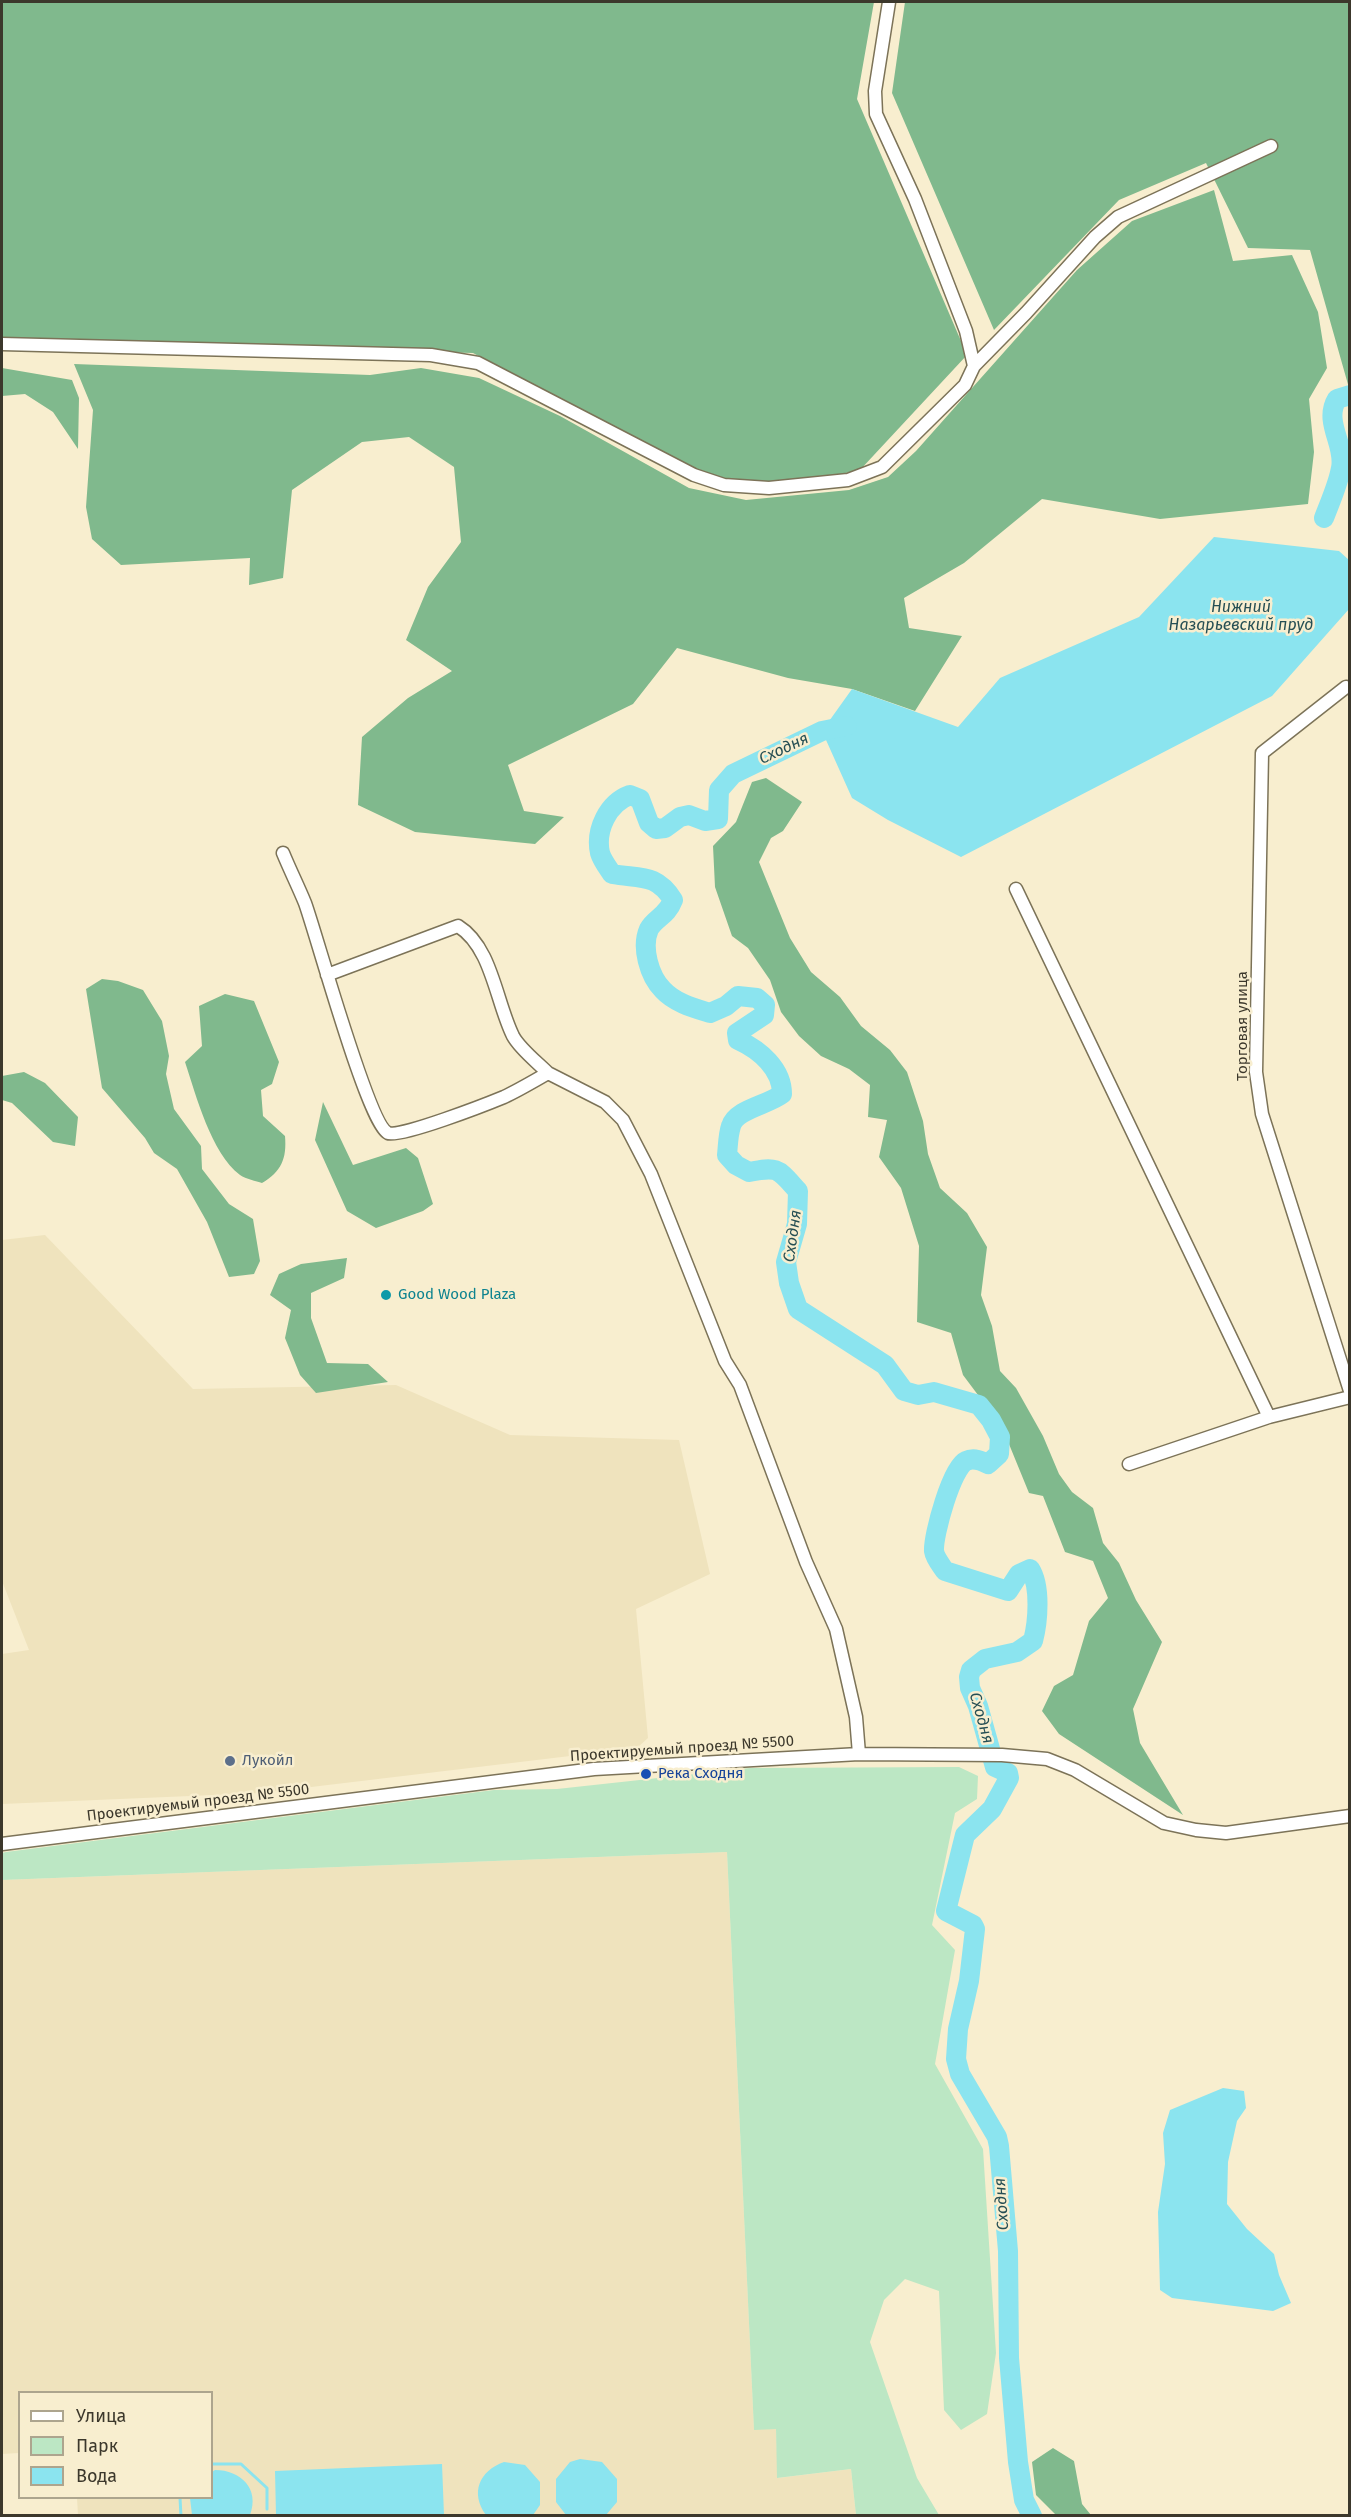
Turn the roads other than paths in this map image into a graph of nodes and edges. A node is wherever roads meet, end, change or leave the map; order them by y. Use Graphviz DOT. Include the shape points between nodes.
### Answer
graph roads {
  1 [pos="889,2"];
  2 [pos="1271,146"];
  3 [pos="2,344"];
  4 [pos="974,366"];
  5 [pos="1346,687"];
  6 [pos="283,853"];
  7 [pos="1016,889"];
  8 [pos="327,975"];
  9 [pos="548,1073"];
  10 [pos="1350,1392"];
  11 [pos="1350,1397"];
  12 [pos="1269,1417"];
  13 [pos="1129,1464"];
  14 [pos="859,1754"];
  15 [pos="1350,1816"];
  16 [pos="2,1844"];
  1 -- 4 [label="street" via="874,91 876,114 958,309"];
  2 -- 4 [label="street" via="1118,217"];
  3 -- 4 [label="street" via="431,355 478,363 694,475 724,484 769,489 848,480 882,467 966,385"];
  5 -- 10 [label="street, Торговая улица" via="1262,753 1256,1072 1262,1114"];
  6 -- 8 [label="street" via="305,904"];
  7 -- 12 [label="street"];
  8 -- 9 [label="street" via="458,926 470,934 487,967 514,1038"];
  8 -- 9 [label="street" via="379,1126 387,1132 396,1135 421,1128 504,1097"];
  9 -- 14 [label="street" via="605,1102 623,1120 651,1173 836,1629 856,1717"];
  11 -- 12 [label="street"];
  12 -- 13 [label="street"];
  14 -- 15 [label="street, Проектируемый проезд № 5500" via="1047,1759 1075,1770 1164,1823 1196,1830 1226,1833"];
  14 -- 16 [label="street, Проектируемый проезд № 5500" via="594,1769"];
}
